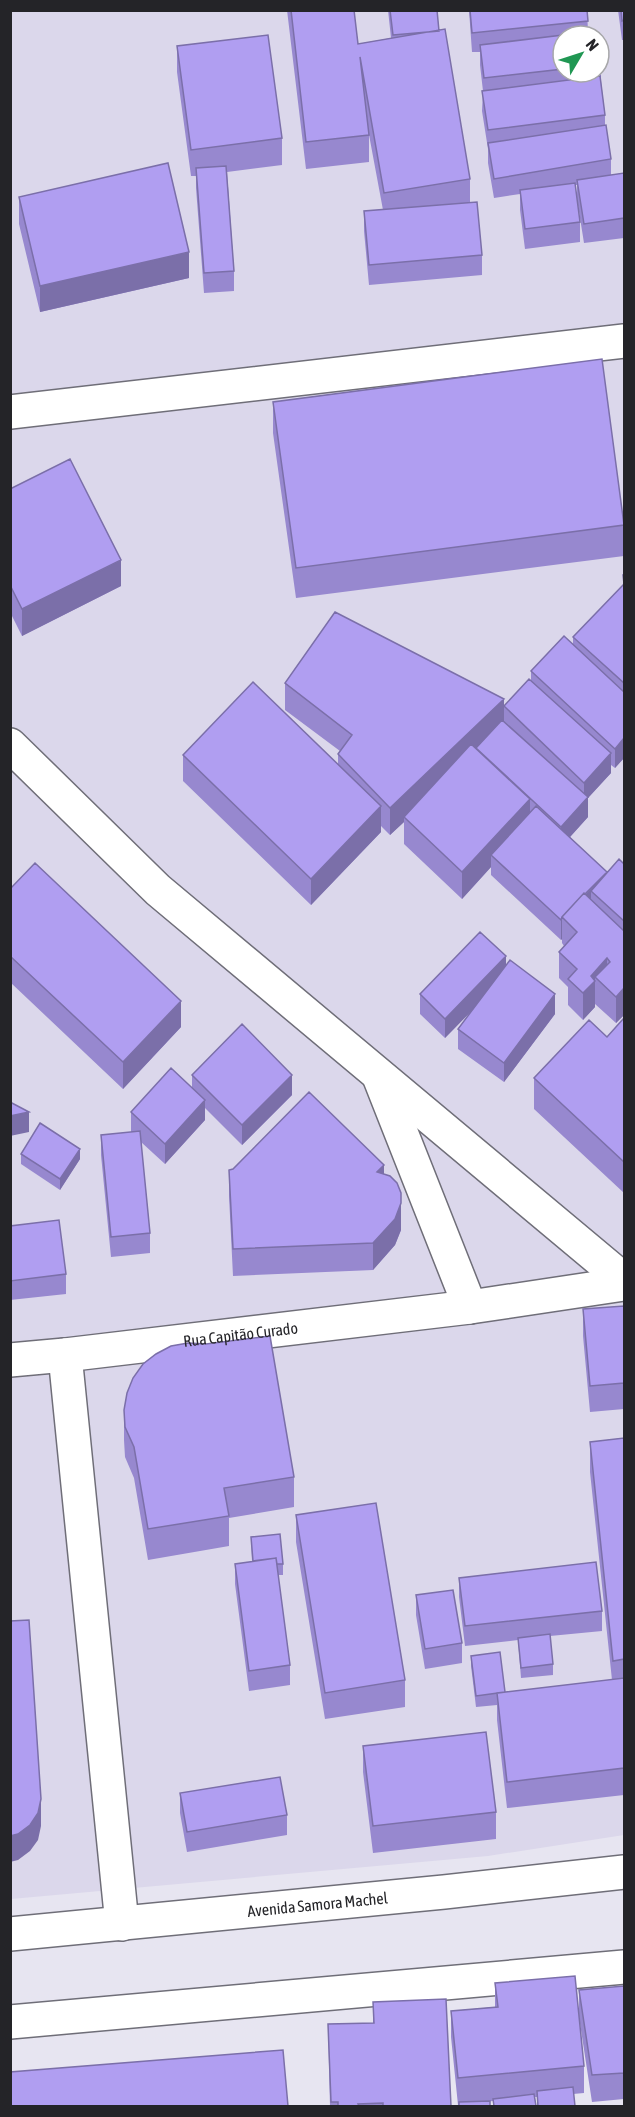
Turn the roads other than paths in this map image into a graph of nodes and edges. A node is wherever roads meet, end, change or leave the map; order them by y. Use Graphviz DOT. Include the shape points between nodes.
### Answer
graph roads {
  1 [pos="624,341"];
  2 [pos="10,412"];
  3 [pos="10,745"];
  4 [pos="379,1076"];
  5 [pos="624,1282"];
  6 [pos="470,1307"];
  7 [pos="65,1355"];
  8 [pos="10,1360"];
  9 [pos="624,1872"];
  10 [pos="122,1924"];
  11 [pos="10,1934"];
  12 [pos="624,1967"];
  13 [pos="10,2022"];
  1 -- 2 [label="street"];
  3 -- 4 [label="street" via="158,890"];
  4 -- 5 [label="street"];
  4 -- 6 [label="street"];
  5 -- 6 [label="street, Rua Capitão Curado"];
  6 -- 7 [label="street, Rua Capitão Curado"];
  7 -- 8 [label="street, Rua Capitão Curado"];
  7 -- 10 [label="street"];
  9 -- 10 [label="street, Avenida Samora Machel"];
  10 -- 11 [label="street, Avenida Samora Machel"];
  12 -- 13 [label="street"];
}
